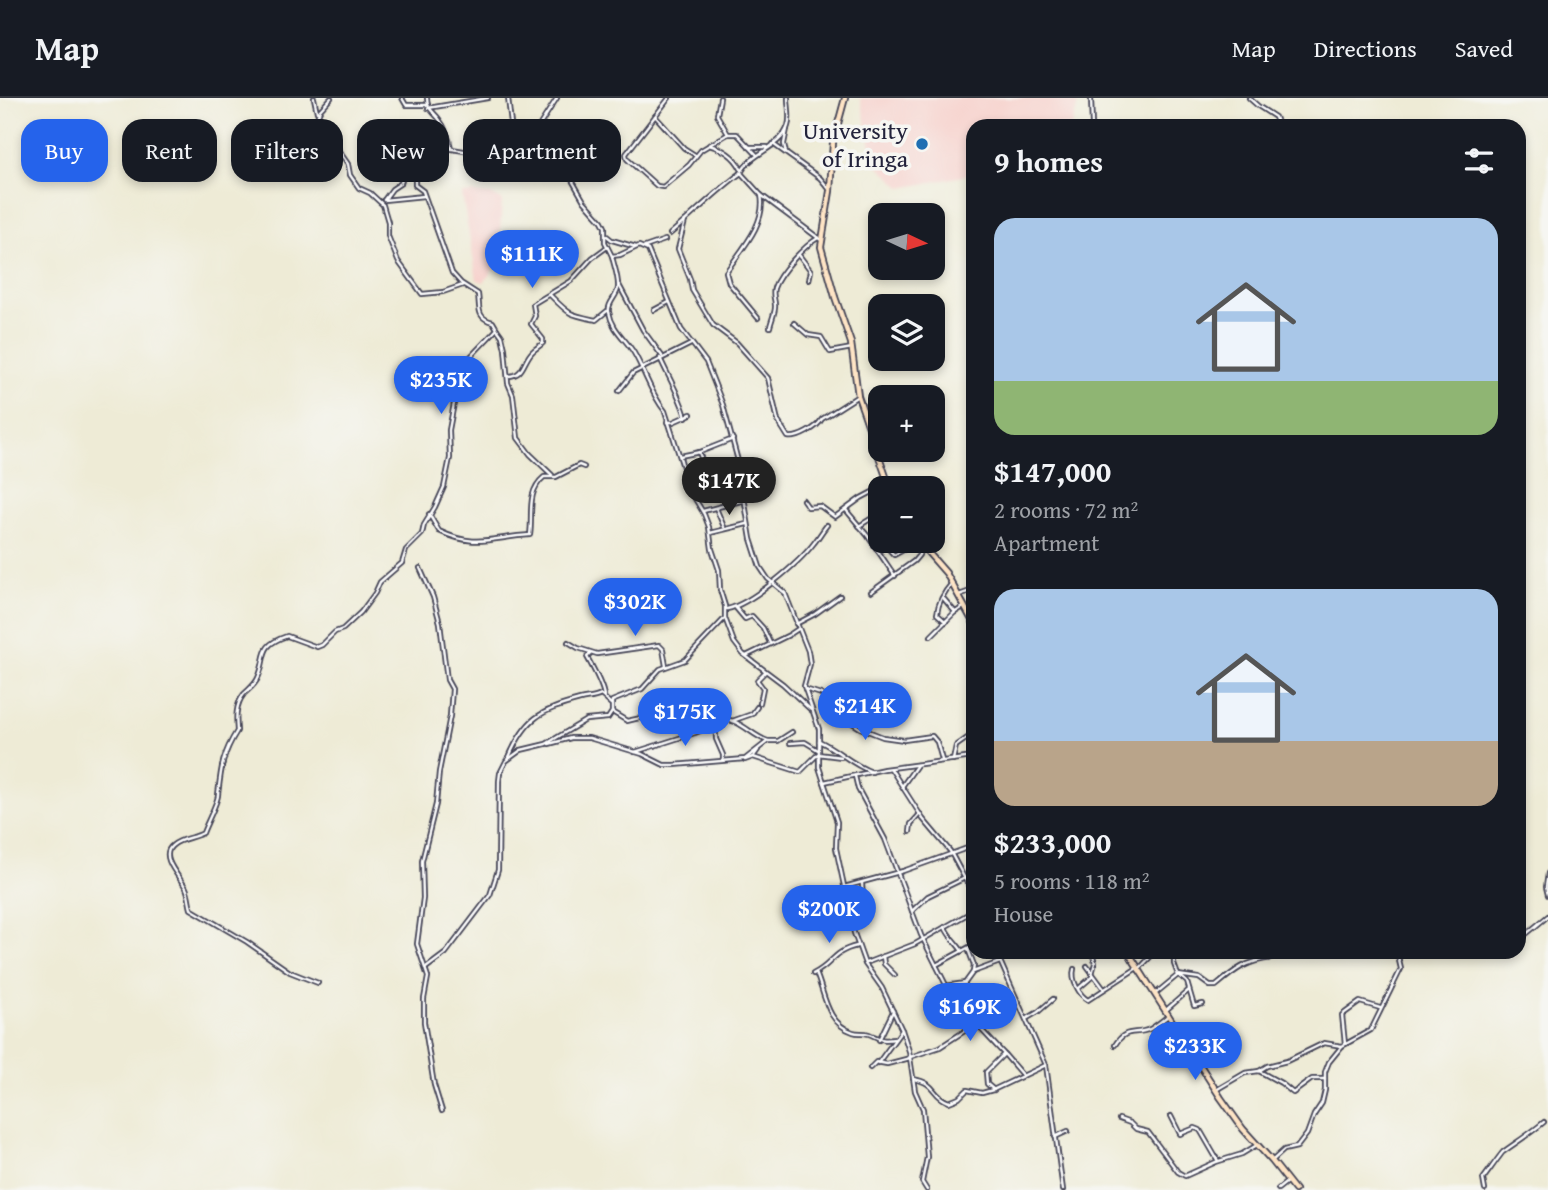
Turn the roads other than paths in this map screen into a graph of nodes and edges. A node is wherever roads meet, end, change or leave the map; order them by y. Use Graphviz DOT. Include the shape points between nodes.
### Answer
graph roads {
  1 [pos="314,98"];
  2 [pos="331,98"];
  3 [pos="402,98"];
  4 [pos="427,98"];
  5 [pos="488,98"];
  6 [pos="508,98"];
  7 [pos="557,98"];
  8 [pos="669,98"];
  9 [pos="720,98"];
  10 [pos="789,98"];
  11 [pos="845,98"];
  12 [pos="1091,98"];
  13 [pos="1249,98"];
  14 [pos="428,107"];
  15 [pos="317,115"];
  16 [pos="655,116"];
  17 [pos="510,119"];
  18 [pos="544,119"];
  19 [pos="1092,119"];
  20 [pos="1276,119"];
  21 [pos="787,129"];
  22 [pos="728,134"];
  23 [pos="773,144"];
  24 [pos="709,145"];
  25 [pos="749,147"];
  26 [pos="768,147"];
  27 [pos="450,148"];
  28 [pos="463,152"];
  29 [pos="696,155"];
  30 [pos="757,155"];
  31 [pos="788,156"];
  32 [pos="741,172"];
  33 [pos="401,182"];
  34 [pos="415,182"];
  35 [pos="573,182"];
  36 [pos="830,191"];
  37 [pos="761,195"];
  38 [pos="424,196"];
  39 [pos="382,201"];
  40 [pos="685,221"];
  41 [pos="605,234"];
  42 [pos="670,234"];
  43 [pos="819,239"];
  44 [pos="665,240"];
  45 [pos="607,247"];
  46 [pos="636,247"];
  47 [pos="645,247"];
  48 [pos="799,255"];
  49 [pos="612,256"];
  50 [pos="810,280"];
  51 [pos="463,285"];
  52 [pos="619,285"];
  53 [pos="550,295"];
  54 [pos="669,302"];
  55 [pos="608,310"];
  56 [pos="654,310"];
  57 [pos="758,318"];
  58 [pos="794,323"];
  59 [pos="770,327"];
  60 [pos="496,329"];
  61 [pos="691,344"];
  62 [pos="852,348"];
  63 [pos="662,358"];
  64 [pos="641,368"];
  65 [pos="508,376"];
  66 [pos="450,378"];
  67 [pos="410,382"];
  68 [pos="618,391"];
  69 [pos="858,396"];
  70 [pos="691,414"];
  71 [pos="686,417"];
  72 [pos="667,422"];
  73 [pos="733,439"];
  74 [pos="699,452"];
  75 [pos="678,456"];
  76 [pos="738,461"];
  77 [pos="584,467"];
  78 [pos="553,476"];
  79 [pos="885,476"];
  80 [pos="743,487"];
  81 [pos="691,492"];
  82 [pos="868,494"];
  83 [pos="745,500"];
  84 [pos="803,500"];
  85 [pos="716,508"];
  86 [pos="846,510"];
  87 [pos="703,511"];
  88 [pos="429,514"];
  89 [pos="868,520"];
  90 [pos="748,522"];
  91 [pos="827,525"];
  92 [pos="859,526"];
  93 [pos="725,528"];
  94 [pos="710,533"];
  95 [pos="868,537"];
  96 [pos="880,553"];
  97 [pos="918,553"];
  98 [pos="930,553"];
  99 [pos="420,568"];
  100 [pos="895,576"];
  101 [pos="773,582"];
  102 [pos="952,583"];
  103 [pos="871,592"];
  104 [pos="966,592"];
  105 [pos="959,595"];
  106 [pos="840,596"];
  107 [pos="943,598"];
  108 [pos="965,606"];
  109 [pos="736,607"];
  110 [pos="726,609"];
  111 [pos="955,612"];
  112 [pos="725,618"];
  113 [pos="946,622"];
  114 [pos="796,624"];
  115 [pos="798,629"];
  116 [pos="931,636"];
  117 [pos="568,642"];
  118 [pos="771,643"];
  119 [pos="591,653"];
  120 [pos="748,656"];
  121 [pos="666,666"];
  122 [pos="765,672"];
  123 [pos="805,689"];
  124 [pos="604,696"];
  125 [pos="760,703"];
  126 [pos="611,704"];
  127 [pos="757,707"];
  128 [pos="811,710"];
  129 [pos="612,712"];
  130 [pos="715,713"];
  131 [pos="729,720"];
  132 [pos="715,723"];
  133 [pos="792,732"];
  134 [pos="966,739"];
  135 [pos="768,741"];
  136 [pos="819,741"];
  137 [pos="790,743"];
  138 [pos="546,744"];
  139 [pos="759,747"];
  140 [pos="635,752"];
  141 [pos="818,752"];
  142 [pos="753,757"];
  143 [pos="841,757"];
  144 [pos="509,758"];
  145 [pos="966,758"];
  146 [pos="723,760"];
  147 [pos="742,760"];
  148 [pos="942,760"];
  149 [pos="953,760"];
  150 [pos="917,765"];
  151 [pos="891,769"];
  152 [pos="872,772"];
  153 [pos="855,776"];
  154 [pos="824,782"];
  155 [pos="902,786"];
  156 [pos="920,814"];
  157 [pos="910,832"];
  158 [pos="966,849"];
  159 [pos="952,855"];
  160 [pos="897,873"];
  161 [pos="1548,873"];
  162 [pos="966,878"];
  163 [pos="863,882"];
  164 [pos="844,887"];
  165 [pos="1548,895"];
  166 [pos="912,911"];
  167 [pos="851,914"];
  168 [pos="966,915"];
  169 [pos="1548,916"];
  170 [pos="945,927"];
  171 [pos="1526,934"];
  172 [pos="924,937"];
  173 [pos="857,946"];
  174 [pos="966,948"];
  175 [pos="962,951"];
  176 [pos="883,957"];
  177 [pos="972,959"];
  178 [pos="999,959"];
  179 [pos="1095,959"];
  180 [pos="1132,959"];
  181 [pos="1148,959"];
  182 [pos="1174,959"];
  183 [pos="1266,959"];
  184 [pos="1399,959"];
  185 [pos="1000,962"];
  186 [pos="865,964"];
  187 [pos="936,965"];
  188 [pos="1087,966"];
  189 [pos="426,968"];
  190 [pos="1074,969"];
  191 [pos="1137,969"];
  192 [pos="973,972"];
  193 [pos="895,975"];
  194 [pos="1093,975"];
  195 [pos="1178,975"];
  196 [pos="318,983"];
  197 [pos="945,986"];
  198 [pos="1078,989"];
  199 [pos="1104,989"];
  200 [pos="1189,990"];
  201 [pos="1155,994"];
  202 [pos="1053,999"];
  203 [pos="1019,1002"];
  204 [pos="1203,1004"];
  205 [pos="1381,1007"];
  206 [pos="893,1011"];
  207 [pos="1167,1013"];
  208 [pos="1026,1019"];
  209 [pos="976,1024"];
  210 [pos="902,1030"];
  211 [pos="895,1039"];
  212 [pos="879,1040"];
  213 [pos="1115,1045"];
  214 [pos="1344,1045"];
  215 [pos="1004,1055"];
  216 [pos="910,1058"];
  217 [pos="877,1063"];
  218 [pos="1046,1065"];
  219 [pos="870,1068"];
  220 [pos="1258,1071"];
  221 [pos="1023,1076"];
  222 [pos="913,1079"];
  223 [pos="1325,1079"];
  224 [pos="994,1090"];
  225 [pos="1216,1090"];
  226 [pos="442,1111"];
  227 [pos="1171,1116"];
  228 [pos="1119,1119"];
  229 [pos="1544,1122"];
  230 [pos="1068,1131"];
  231 [pos="1055,1137"];
  232 [pos="1257,1145"];
  233 [pos="1218,1161"];
  234 [pos="1272,1161"];
  235 [pos="1288,1181"];
  236 [pos="1278,1189"];
  237 [pos="927,1190"];
  238 [pos="1063,1190"];
  239 [pos="1295,1190"];
  240 [pos="1485,1190"];
  1 -- 15 [label="street"];
  2 -- 15 [label="street"];
  3 -- 14 [label="street" via="406,105"];
  4 -- 14 [label="street"];
  5 -- 14 [label="street"];
  6 -- 17 [label="street"];
  7 -- 18 [label="street"];
  8 -- 16 [label="street"];
  9 -- 22 [label="street" via="717,115"];
  10 -- 21 [label="street"];
  11 -- 36 [label="street" via="833,142"];
  12 -- 19 [label="street"];
  13 -- 20 [label="street"];
  14 -- 27 [label="street" via="445,129"];
  15 -- 39 [label="street" via="317,122 335,135 338,151 357,185"];
  16 -- 29 [label="street"];
  16 -- 29 [label="street" via="627,152 629,161 662,188"];
  21 -- 23 [label="street"];
  21 -- 31 [label="street" via="784,146"];
  22 -- 24 [label="street"];
  22 -- 25 [label="street" via="737,134"];
  23 -- 26 [label="street"];
  23 -- 31 [label="street"];
  24 -- 29 [label="street"];
  24 -- 32 [label="street" via="733,157"];
  25 -- 26 [label="street"];
  25 -- 30 [label="street"];
  26 -- 30 [label="street"];
  27 -- 28 [label="street"];
  30 -- 32 [label="street"];
  31 -- 36 [label="street" via="820,178"];
  32 -- 37 [label="street"];
  32 -- 40 [label="street"];
  33 -- 39 [label="street"];
  34 -- 38 [label="street"];
  35 -- 41 [label="street" via="603,224"];
  36 -- 43 [label="street"];
  37 -- 43 [label="street"];
  37 -- 57 [label="street" via="760,217 726,272 729,283"];
  38 -- 39 [label="street"];
  38 -- 51 [label="street" via="452,273"];
  39 -- 51 [label="street" via="399,264 420,294"];
  40 -- 42 [label="street"];
  40 -- 69 [label="street" via="678,250 691,288 713,325 737,343 767,377 778,421 788,437 814,428"];
  41 -- 45 [label="street"];
  41 -- 46 [label="street"];
  43 -- 48 [label="street"];
  43 -- 62 [label="street"];
  44 -- 47 [label="street"];
  45 -- 49 [label="street"];
  45 -- 53 [label="street"];
  46 -- 47 [label="street"];
  46 -- 49 [label="street"];
  47 -- 54 [label="street"];
  48 -- 50 [label="street" via="811,271"];
  48 -- 59 [label="street" via="774,287"];
  49 -- 52 [label="street"];
  51 -- 60 [label="street" via="478,294 478,312"];
  52 -- 55 [label="street"];
  52 -- 63 [label="street"];
  53 -- 55 [label="street" via="563,311 576,317 596,320"];
  53 -- 65 [label="street" via="533,305 531,324 543,339 542,345 534,349 522,370"];
  54 -- 56 [label="street"];
  54 -- 61 [label="street"];
  55 -- 64 [label="street"];
  58 -- 62 [label="street" via="808,335 820,336 830,352"];
  60 -- 65 [label="street" via="502,336"];
  60 -- 66 [label="street"];
  61 -- 63 [label="street"];
  61 -- 73 [label="street" via="708,366"];
  62 -- 69 [label="street"];
  63 -- 64 [label="street"];
  63 -- 71 [label="street"];
  64 -- 68 [label="street"];
  64 -- 72 [label="street"];
  65 -- 78 [label="street" via="517,438"];
  66 -- 67 [label="street" via="430,369"];
  66 -- 88 [label="street" via="455,399 450,458 444,486"];
  69 -- 79 [label="street"];
  70 -- 71 [label="street"];
  71 -- 72 [label="street"];
  72 -- 75 [label="street"];
  73 -- 74 [label="street"];
  73 -- 76 [label="street"];
  74 -- 75 [label="street"];
  74 -- 76 [label="street" via="705,469"];
  75 -- 81 [label="street"];
  76 -- 80 [label="street"];
  77 -- 78 [label="street"];
  78 -- 88 [label="street" via="542,478 534,488 530,535 493,541 461,539 439,531"];
  80 -- 81 [label="street" via="729,491 718,483"];
  80 -- 83 [label="street"];
  81 -- 87 [label="street"];
  82 -- 86 [label="street"];
  83 -- 85 [label="street"];
  83 -- 90 [label="street"];
  84 -- 86 [label="street" via="808,507 822,507 833,517"];
  85 -- 87 [label="street"];
  85 -- 93 [label="street"];
  86 -- 92 [label="street"];
  87 -- 94 [label="street"];
  88 -- 196 [label="street" via="404,560 343,629 322,645 287,636 269,644 258,678 238,706 237,731 228,743 219,795 203,833 174,844 167,854 186,888 191,909 290,972"];
  89 -- 92 [label="street"];
  90 -- 93 [label="street"];
  90 -- 101 [label="street" via="761,567"];
  91 -- 101 [label="street" via="812,546"];
  92 -- 95 [label="street"];
  93 -- 94 [label="street"];
  94 -- 110 [label="street"];
  96 -- 100 [label="street"];
  97 -- 100 [label="street"];
  98 -- 102 [label="street"];
  99 -- 189 [label="street" via="440,623 452,689 437,801 421,866 423,898 417,944"];
  100 -- 103 [label="street"];
  101 -- 109 [label="street"];
  101 -- 114 [label="street" via="785,593"];
  102 -- 105 [label="street"];
  102 -- 107 [label="street"];
  104 -- 105 [label="street"];
  105 -- 108 [label="street"];
  106 -- 114 [label="street"];
  107 -- 111 [label="street"];
  107 -- 113 [label="street" via="937,613"];
  108 -- 111 [label="street"];
  109 -- 110 [label="street"];
  109 -- 118 [label="street" via="743,618 757,620"];
  110 -- 112 [label="street"];
  111 -- 113 [label="street"];
  112 -- 120 [label="street" via="734,642"];
  112 -- 121 [label="street" via="685,660"];
  113 -- 116 [label="street"];
  114 -- 115 [label="street"];
  115 -- 118 [label="street"];
  115 -- 123 [label="street" via="810,659"];
  117 -- 119 [label="street"];
  118 -- 120 [label="street"];
  119 -- 121 [label="street" via="659,645"];
  119 -- 124 [label="street" via="587,657"];
  120 -- 122 [label="street"];
  121 -- 126 [label="street" via="642,689"];
  122 -- 125 [label="street" via="757,680 763,688"];
  122 -- 128 [label="street"];
  123 -- 128 [label="street"];
  123 -- 148 [label="street" via="823,695 860,728 883,737 932,736"];
  124 -- 126 [label="street"];
  124 -- 144 [label="street" via="581,699 533,718 519,733"];
  126 -- 129 [label="street"];
  127 -- 131 [label="street" via="752,714"];
  128 -- 136 [label="street"];
  129 -- 130 [label="street" via="627,721 668,711"];
  129 -- 138 [label="street" via="608,718 586,720"];
  130 -- 131 [label="street"];
  130 -- 132 [label="street"];
  131 -- 132 [label="street"];
  131 -- 135 [label="street"];
  132 -- 140 [label="street"];
  132 -- 146 [label="street"];
  133 -- 135 [label="street" via="778,741"];
  134 -- 149 [label="street" via="957,746"];
  135 -- 139 [label="street"];
  136 -- 141 [label="street"];
  136 -- 143 [label="street" via="835,748"];
  137 -- 141 [label="street" via="805,742"];
  138 -- 140 [label="street" via="589,738"];
  138 -- 144 [label="street"];
  139 -- 142 [label="street"];
  139 -- 147 [label="street"];
  140 -- 146 [label="street" via="668,765"];
  141 -- 142 [label="street" via="801,772"];
  141 -- 143 [label="street"];
  141 -- 154 [label="street"];
  142 -- 147 [label="street"];
  143 -- 152 [label="street"];
  144 -- 189 [label="street" via="499,777 498,870 490,895 446,953"];
  145 -- 149 [label="street"];
  146 -- 147 [label="street"];
  148 -- 149 [label="street"];
  148 -- 150 [label="street"];
  150 -- 151 [label="street"];
  150 -- 155 [label="street"];
  151 -- 152 [label="street"];
  151 -- 155 [label="street"];
  152 -- 153 [label="street"];
  153 -- 154 [label="street"];
  153 -- 160 [label="street"];
  154 -- 164 [label="street" via="836,822"];
  155 -- 156 [label="street"];
  156 -- 157 [label="street"];
  156 -- 159 [label="street"];
  158 -- 159 [label="street"];
  159 -- 160 [label="street"];
  159 -- 162 [label="street"];
  160 -- 163 [label="street"];
  160 -- 166 [label="street"];
  161 -- 165 [label="street"];
  162 -- 166 [label="street" via="928,896"];
  163 -- 164 [label="street"];
  163 -- 167 [label="street" via="863,901"];
  164 -- 167 [label="street"];
  166 -- 172 [label="street"];
  167 -- 173 [label="street"];
  168 -- 170 [label="street"];
  169 -- 171 [label="street"];
  170 -- 172 [label="street"];
  170 -- 175 [label="street"];
  172 -- 176 [label="street"];
  172 -- 187 [label="street"];
  173 -- 186 [label="street"];
  173 -- 212 [label="street" via="840,951 814,974 828,1011 838,1022 853,1033 868,1033"];
  174 -- 175 [label="street"];
  175 -- 187 [label="street"];
  176 -- 186 [label="street"];
  176 -- 193 [label="street"];
  177 -- 192 [label="street"];
  178 -- 185 [label="street"];
  179 -- 194 [label="street"];
  180 -- 191 [label="street"];
  181 -- 191 [label="street"];
  182 -- 195 [label="street"];
  183 -- 195 [label="street" via="1251,961 1213,987 1199,978"];
  184 -- 205 [label="street" via="1401,969"];
  185 -- 192 [label="street"];
  185 -- 203 [label="street"];
  186 -- 206 [label="street"];
  187 -- 197 [label="street"];
  188 -- 194 [label="street"];
  189 -- 226 [label="street" via="424,1022"];
  190 -- 198 [label="street"];
  191 -- 199 [label="street"];
  191 -- 201 [label="street"];
  192 -- 197 [label="street" via="965,983"];
  194 -- 198 [label="street"];
  194 -- 199 [label="street"];
  195 -- 200 [label="street"];
  195 -- 201 [label="street"];
  197 -- 209 [label="street" via="956,1005 970,1008"];
  198 -- 199 [label="street" via="1087,1000"];
  200 -- 204 [label="street" via="1194,1006"];
  200 -- 207 [label="street"];
  201 -- 207 [label="street"];
  202 -- 208 [label="street"];
  203 -- 208 [label="street"];
  203 -- 209 [label="street"];
  205 -- 214 [label="street" via="1370,1032"];
  205 -- 214 [label="street" via="1360,1002 1342,1015"];
  206 -- 210 [label="street"];
  206 -- 212 [label="street"];
  207 -- 213 [label="street" via="1148,1029 1128,1032"];
  207 -- 225 [label="street"];
  208 -- 218 [label="street"];
  209 -- 215 [label="street"];
  209 -- 216 [label="street" via="932,1051"];
  210 -- 211 [label="street"];
  210 -- 216 [label="street"];
  211 -- 212 [label="street"];
  211 -- 217 [label="street"];
  214 -- 220 [label="street" via="1324,1043"];
  214 -- 223 [label="street" via="1326,1066"];
  215 -- 221 [label="street"];
  215 -- 224 [label="street" via="986,1071 987,1084"];
  216 -- 217 [label="street"];
  216 -- 222 [label="street"];
  217 -- 219 [label="street"];
  218 -- 221 [label="street"];
  218 -- 231 [label="street"];
  220 -- 223 [label="street" via="1293,1093 1312,1079"];
  220 -- 225 [label="street" via="1245,1073"];
  221 -- 224 [label="street"];
  222 -- 224 [label="street" via="927,1082 947,1102 967,1090"];
  222 -- 237 [label="street" via="923,1109 927,1160 922,1182"];
  223 -- 234 [label="street" via="1322,1103 1304,1138"];
  225 -- 232 [label="street"];
  227 -- 233 [label="street" via="1180,1134 1200,1130"];
  228 -- 233 [label="street" via="1148,1132 1185,1176"];
  229 -- 240 [label="street" via="1501,1154 1483,1179"];
  230 -- 231 [label="street"];
  231 -- 238 [label="street"];
  232 -- 233 [label="street"];
  232 -- 234 [label="street"];
  234 -- 235 [label="street"];
  235 -- 236 [label="street"];
  235 -- 239 [label="street"];
}
